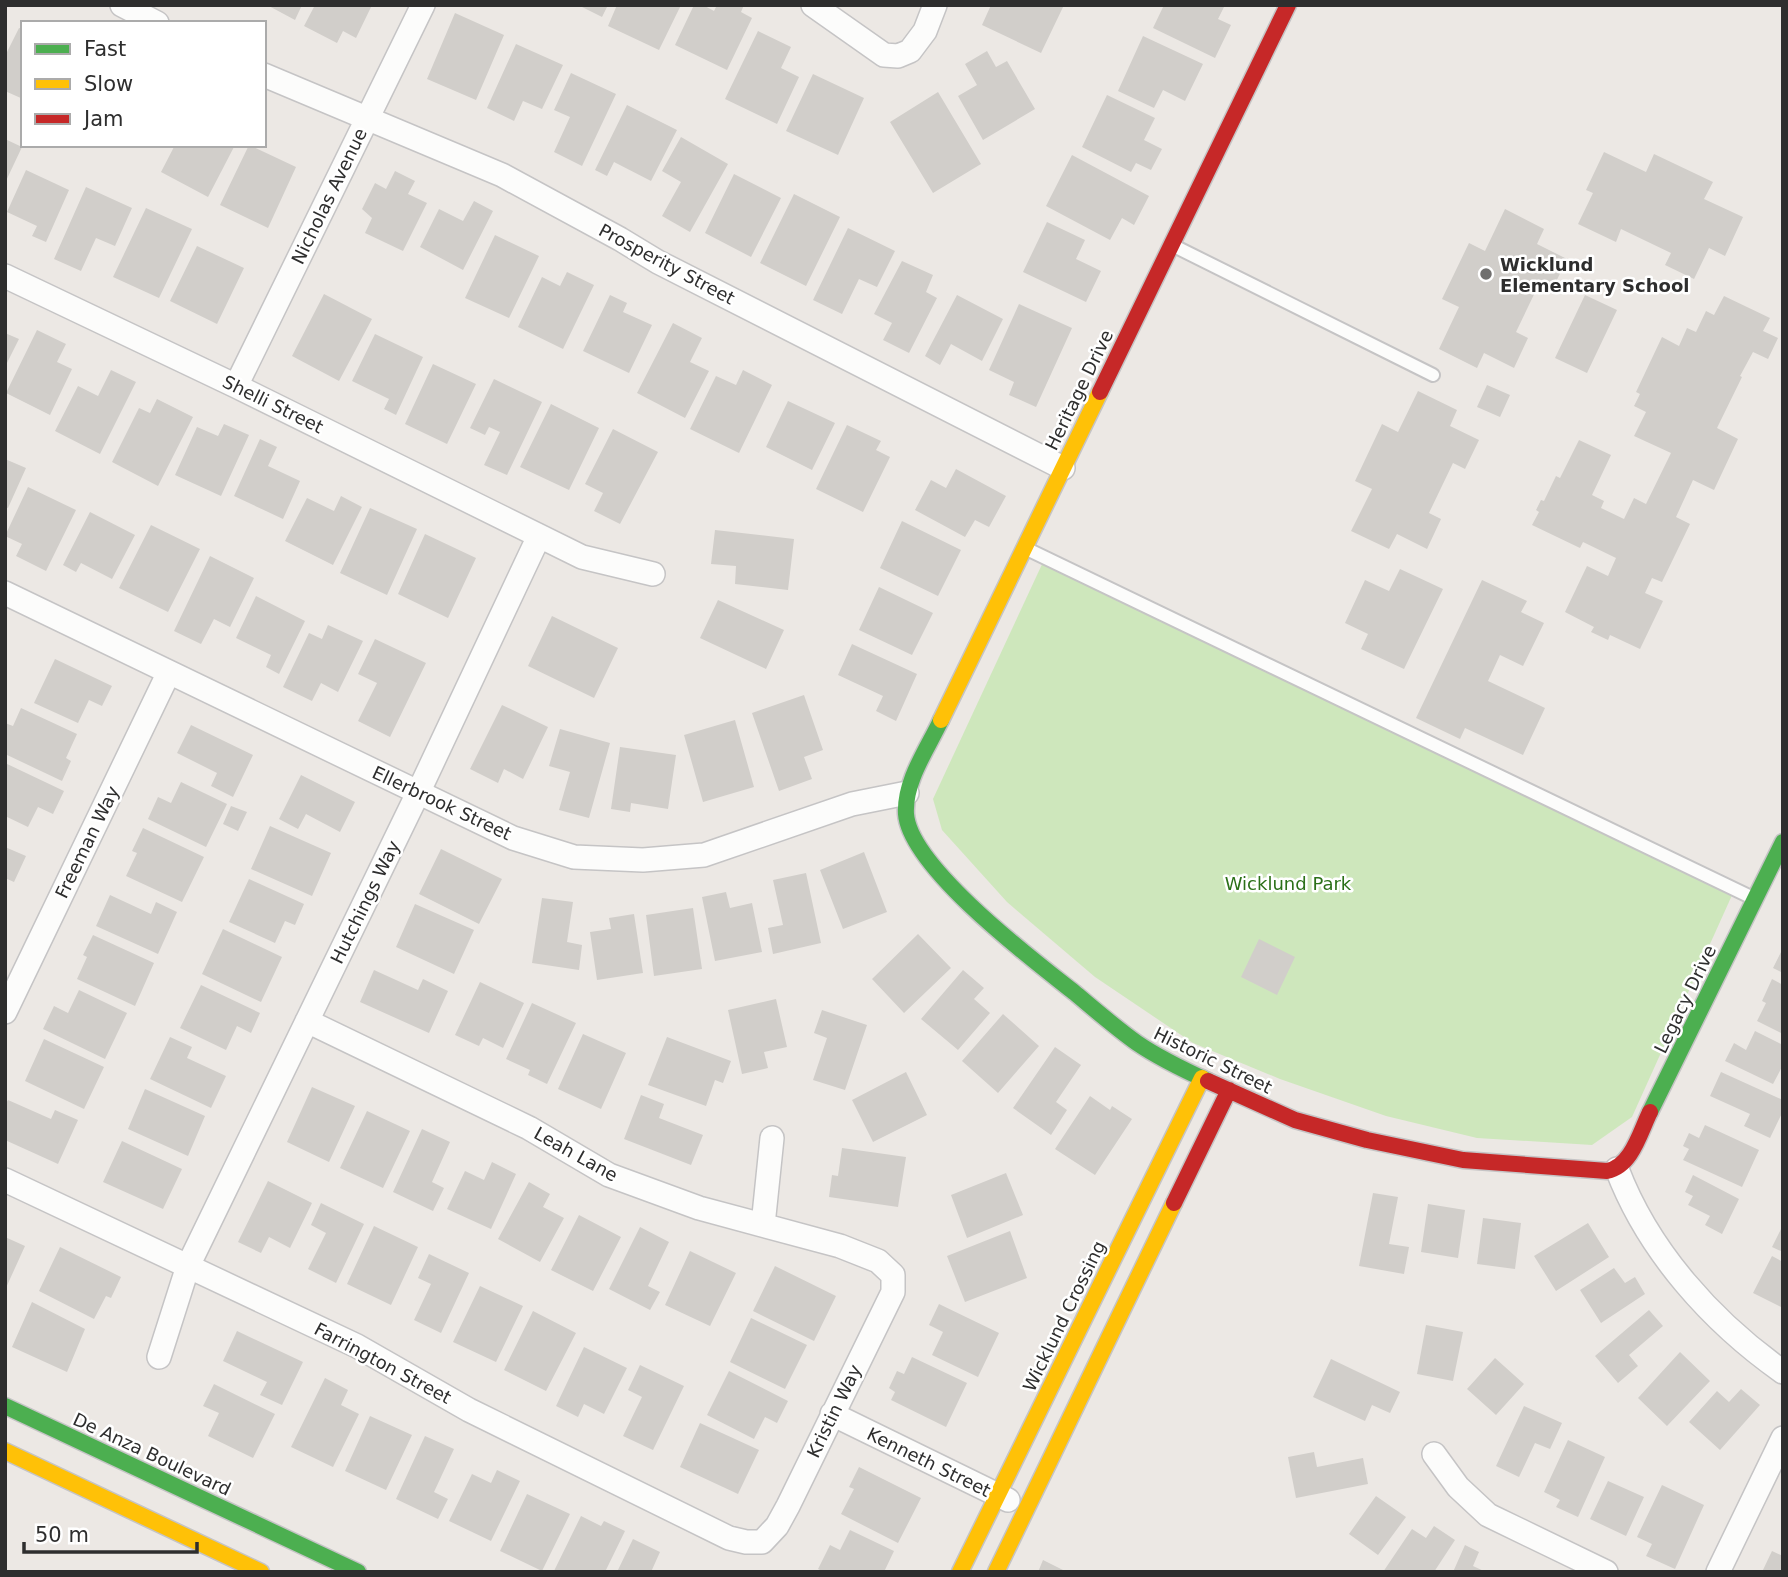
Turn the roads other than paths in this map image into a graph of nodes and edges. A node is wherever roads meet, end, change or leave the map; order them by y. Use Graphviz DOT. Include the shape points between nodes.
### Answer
graph roads {
  1 [pos="122,5"];
  2 [pos="423,5"];
  3 [pos="813,5"];
  4 [pos="935,5"];
  5 [pos="1288,5"];
  6 [pos="153,21"];
  7 [pos="266,76"];
  8 [pos="368,118"];
  9 [pos="1171,244"];
  10 [pos="5,275"];
  11 [pos="1433,375"];
  12 [pos="236,386"];
  13 [pos="1063,468"];
  14 [pos="539,536"];
  15 [pos="1025,549"];
  16 [pos="653,574"];
  17 [pos="5,593"];
  18 [pos="169,672"];
  19 [pos="418,793"];
  20 [pos="907,793"];
  21 [pos="1783,842"];
  22 [pos="1755,899"];
  23 [pos="5,1012"];
  24 [pos="307,1021"];
  25 [pos="1202,1078"];
  26 [pos="1229,1090"];
  27 [pos="772,1138"];
  28 [pos="1616,1170"];
  29 [pos="5,1180"];
  30 [pos="763,1225"];
  31 [pos="188,1266"];
  32 [pos="894,1275"];
  33 [pos="159,1357"];
  34 [pos="1783,1372"];
  35 [pos="5,1406"];
  36 [pos="832,1414"];
  37 [pos="17,1437"];
  38 [pos="1783,1437"];
  39 [pos="1434,1454"];
  40 [pos="998,1495"];
  41 [pos="1026,1509"];
  42 [pos="762,1542"];
  43 [pos="261,1572"];
  44 [pos="358,1572"];
  45 [pos="960,1572"];
  46 [pos="996,1572"];
  47 [pos="1606,1572"];
  48 [pos="1718,1572"];
  1 -- 6 [label="street"];
  2 -- 8 [label="street, Nicholas Avenue"];
  3 -- 4 [label="street" via="884,54 898,56 910,51 925,31"];
  5 -- 9 [label="street, Heritage Drive"];
  7 -- 8 [label="street, Prosperity Street"];
  8 -- 12 [label="street, Nicholas Avenue"];
  8 -- 13 [label="street, Prosperity Street" via="502,175 658,262"];
  9 -- 11 [label="lane"];
  9 -- 13 [label="street, Heritage Drive"];
  10 -- 12 [label="street, Shelli Street"];
  12 -- 14 [label="street, Shelli Street"];
  13 -- 15 [label="street, Heritage Drive"];
  14 -- 16 [label="street, Shelli Street" via="582,557"];
  14 -- 19 [label="street, Hutchings Way"];
  15 -- 20 [label="street, Heritage Drive"];
  15 -- 22 [label="lane"];
  17 -- 18 [label="street, Ellerbrook Street"];
  18 -- 19 [label="street, Ellerbrook Street"];
  18 -- 23 [label="street, Freeman Way"];
  19 -- 20 [label="street, Ellerbrook Street" via="513,838 574,857 643,860 704,855 852,804"];
  19 -- 24 [label="street, Hutchings Way"];
  20 -- 25 [label="street, Historic Street" via="909,825 925,856 990,926 1137,1043"];
  21 -- 22 [label="street, Legacy Drive"];
  22 -- 28 [label="street, Legacy Drive" via="1627,1159"];
  24 -- 30 [label="street, Leah Lane" via="529,1128 609,1174 699,1208"];
  24 -- 31 [label="street, Hutchings Way"];
  25 -- 26 [label="street, Historic Street"];
  25 -- 40 [label="street, Wicklund Crossing"];
  26 -- 28 [label="street, Historic Street" via="1295,1119 1463,1160"];
  26 -- 41 [label="street"];
  27 -- 30 [label="street"];
  28 -- 34 [label="street" via="1674,1270 1750,1349"];
  29 -- 31 [label="street, Farrington Street"];
  30 -- 32 [label="street, Leah Lane" via="858,1252"];
  31 -- 33 [label="street, Hutchings Way"];
  31 -- 42 [label="street, Farrington Street" via="358,1346 469,1410 729,1538"];
  32 -- 36 [label="street, Kristin Way" via="893,1292"];
  35 -- 37 [label="street, De Anza Boulevard"];
  36 -- 40 [label="street, Kenneth Street"];
  36 -- 42 [label="street, Kristin Way" via="777,1526"];
  37 -- 43 [label="street, De Anza Boulevard"];
  37 -- 44 [label="street, De Anza Boulevard"];
  38 -- 48 [label="street"];
  39 -- 47 [label="street" via="1458,1488 1488,1515"];
  40 -- 41 [label="street, Kenneth Street"];
  40 -- 45 [label="street, Wicklund Crossing"];
  41 -- 46 [label="street"];
}
